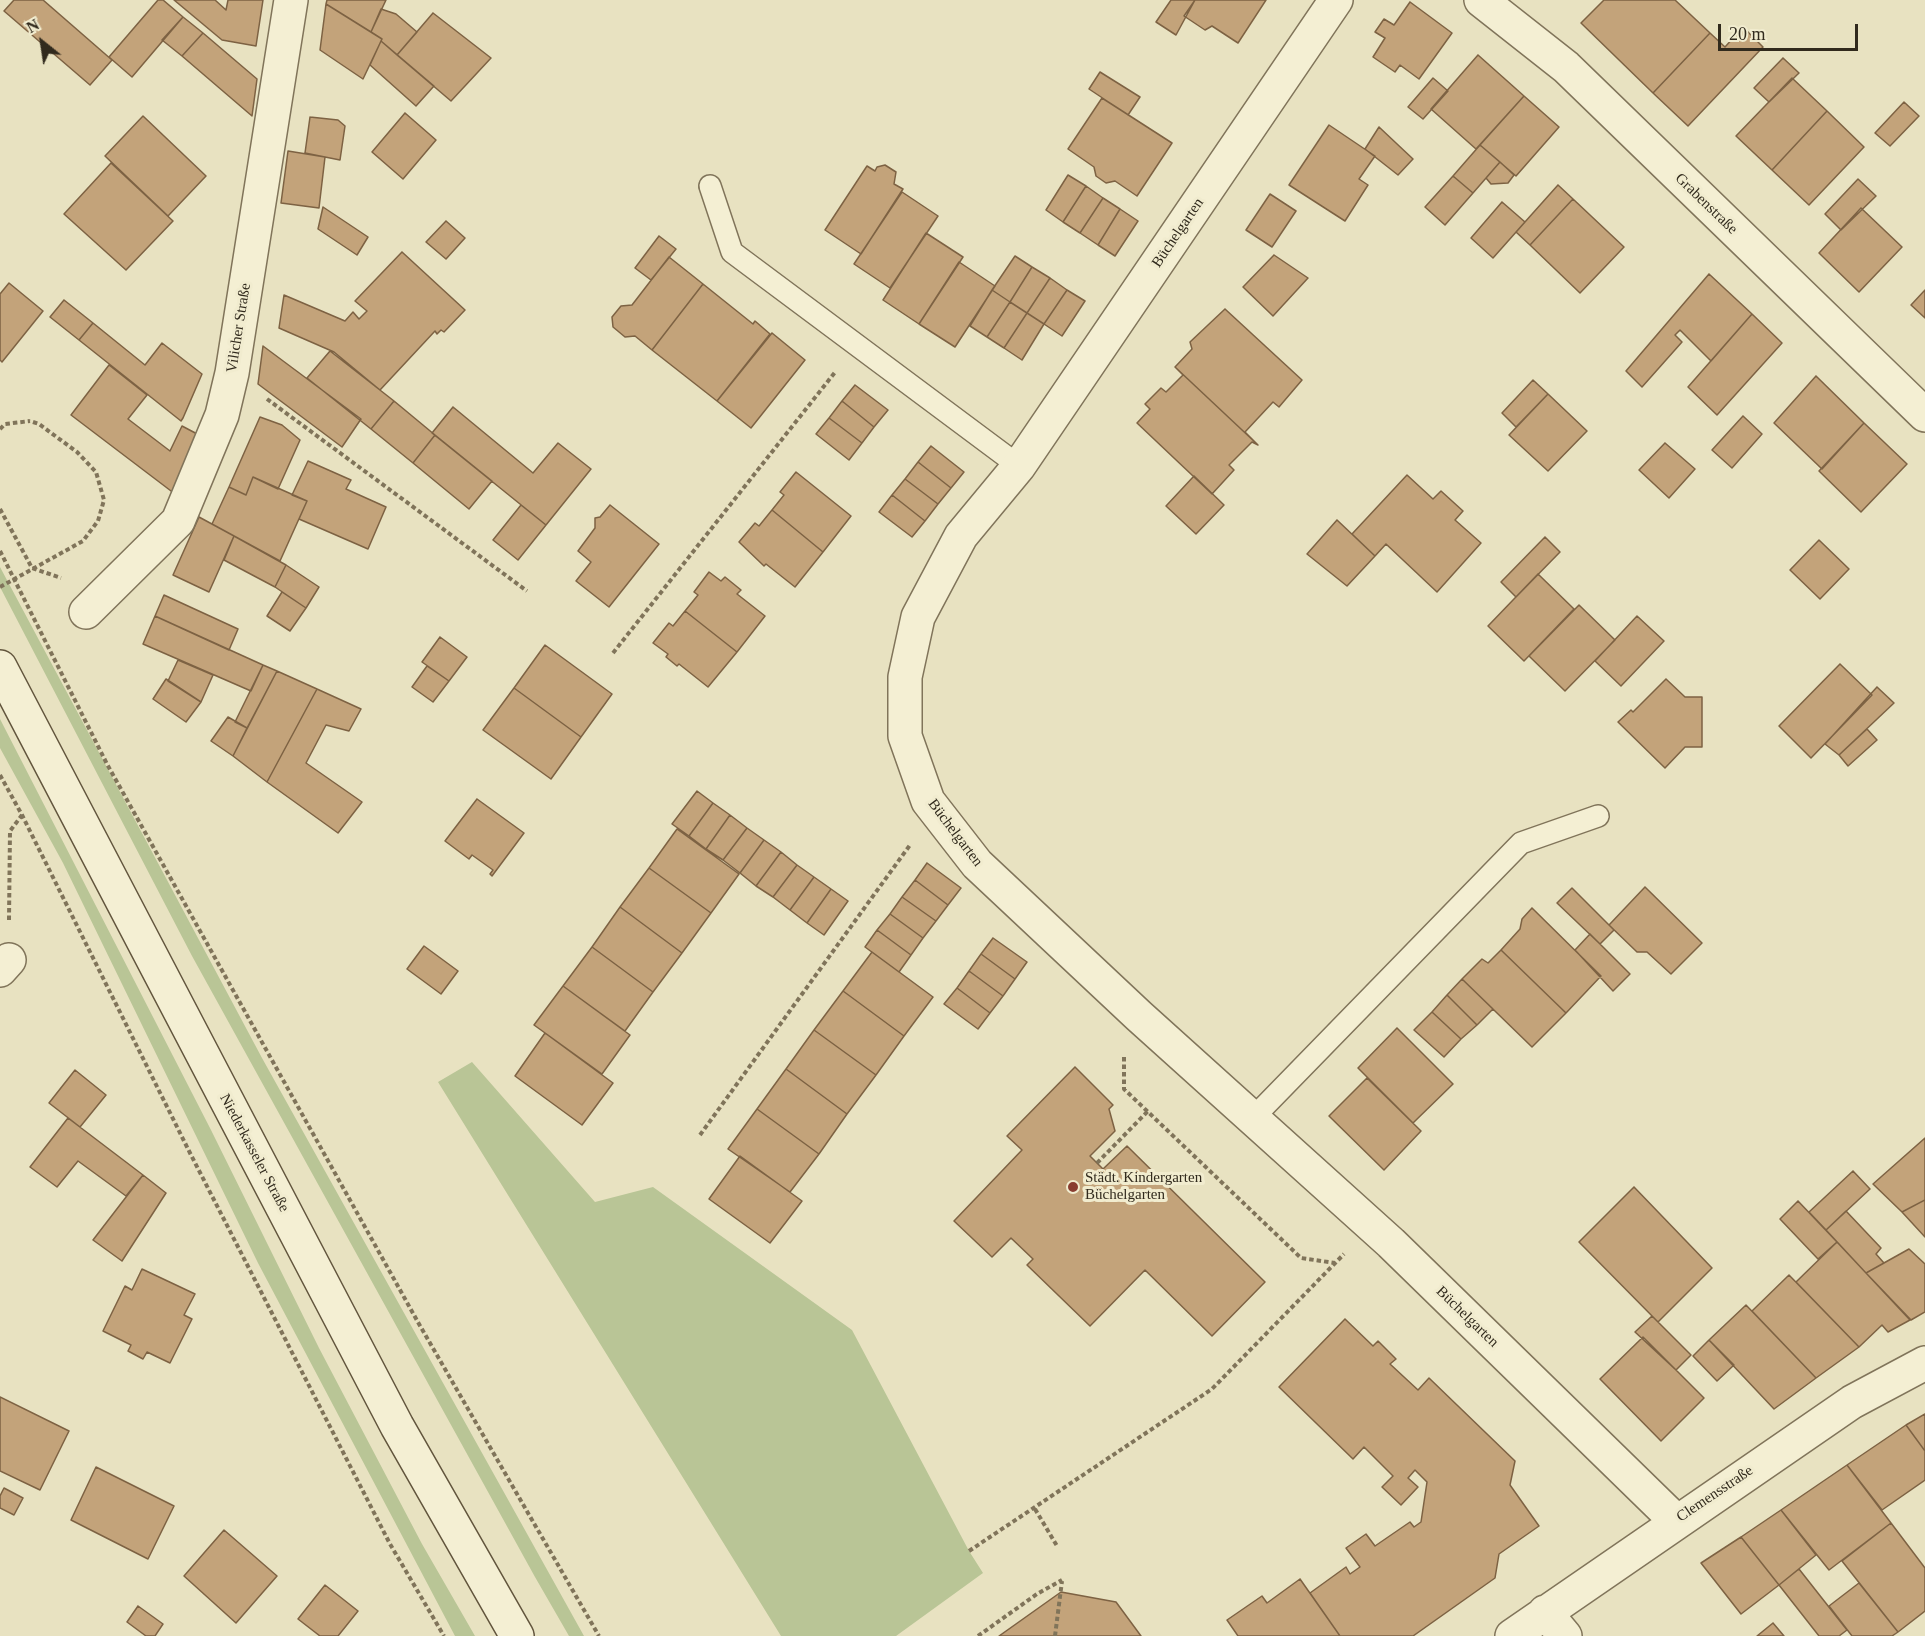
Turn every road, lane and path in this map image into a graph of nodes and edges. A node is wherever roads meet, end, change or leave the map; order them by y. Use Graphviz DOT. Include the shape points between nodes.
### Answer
graph roads {
  1 [pos="291,0"];
  2 [pos="1336,0"];
  3 [pos="1481,0"];
  4 [pos="710,186"];
  5 [pos="856,345"];
  6 [pos="232,373"];
  7 [pos="1925,415"];
  8 [pos="0,429"];
  9 [pos="1019,466"];
  10 [pos="0,509"];
  11 [pos="0,551"];
  12 [pos="0,587"];
  13 [pos="527,591"];
  14 [pos="86,612"];
  15 [pos="613,654"];
  16 [pos="0,667"];
  17 [pos="1,778"];
  18 [pos="935,810"];
  19 [pos="22,814"];
  20 [pos="1598,816"];
  21 [pos="4,965"];
  22 [pos="1139,1016"];
  23 [pos="1148,1112"];
  24 [pos="1254,1117"];
  25 [pos="700,1135"];
  26 [pos="1097,1162"];
  27 [pos="1373,1227"];
  28 [pos="1335,1263"];
  29 [pos="1925,1363"];
  30 [pos="1035,1509"];
  31 [pos="1676,1521"];
  32 [pos="1057,1546"];
  33 [pos="969,1551"];
  34 [pos="1555,1624"];
  35 [pos="444,1636"];
  36 [pos="517,1636"];
  37 [pos="599,1636"];
  38 [pos="978,1636"];
  39 [pos="1055,1636"];
  40 [pos="1512,1636"];
  1 -- 6 [label="street, Vilicher Straße"];
  2 -- 9 [label="street, Büchelgarten"];
  3 -- 7 [label="street, Grabenstraße" via="1566,67"];
  4 -- 5 [label="lane" via="732,252"];
  5 -- 9 [label="lane"];
  5 -- 15 [label="path"];
  6 -- 13 [label="path"];
  6 -- 14 [label="street, Vilicher Straße" via="222,415 178,521"];
  8 -- 12 [label="path, bridge" via="5,424 39,423 96,472 104,500 98,522 83,541"];
  9 -- 18 [label="street, Büchelgarten" via="961,536 918,617 905,677 905,736 928,801"];
  10 -- 14 [label="path" via="32,568 66,580"];
  11 -- 37 [label="path" via="113,774 419,1324"];
  16 -- 36 [label="street, Niederkasseler Straße" via="397,1426"];
  17 -- 19 [label="path"];
  18 -- 22 [label="street, Büchelgarten" via="977,864"];
  18 -- 25 [label="path"];
  19 -- 21 [label="path" via="10,831"];
  19 -- 35 [label="path" via="190,1154 385,1533"];
  20 -- 24 [label="lane" via="1521,843"];
  22 -- 23 [label="path" via="1124,1036 1124,1089"];
  22 -- 24 [label="street, Büchelgarten"];
  23 -- 26 [label="path"];
  23 -- 28 [label="path" via="1301,1258"];
  24 -- 27 [label="street, Büchelgarten"];
  27 -- 28 [label="path"];
  27 -- 31 [label="street, Büchelgarten"];
  28 -- 30 [label="path" via="1212,1389"];
  29 -- 31 [label="street, Clemensstraße" via="1852,1402"];
  30 -- 32 [label="path"];
  30 -- 33 [label="path"];
  31 -- 34 [label="street, Clemensstraße"];
  34 -- 40 [label="street, Clemensstraße"];
  38 -- 39 [label="path" via="1062,1580"];
}
